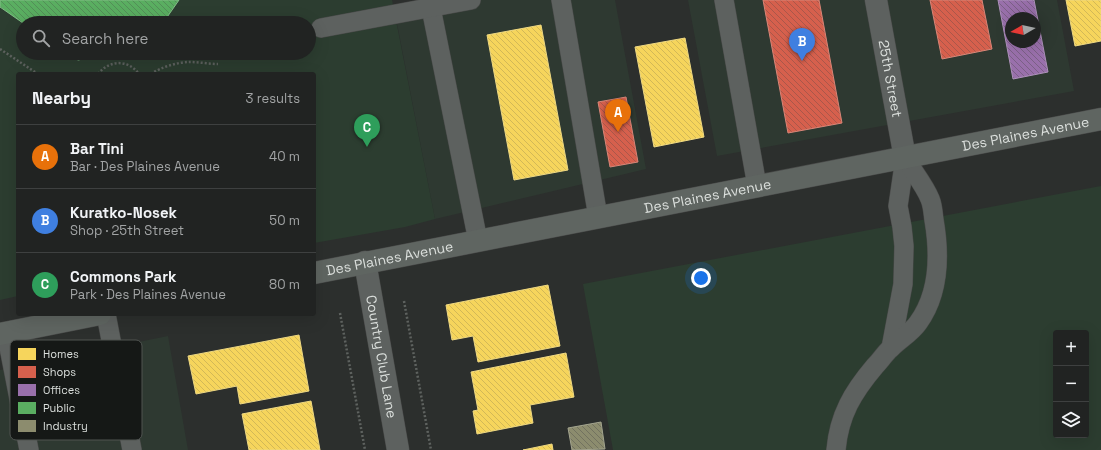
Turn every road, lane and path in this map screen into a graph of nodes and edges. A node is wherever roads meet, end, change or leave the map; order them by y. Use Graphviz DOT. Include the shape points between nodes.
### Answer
graph roads {
  1 [pos="471,0"];
  2 [pos="561,0"];
  3 [pos="724,0"];
  4 [pos="876,0"];
  5 [pos="431,8"];
  6 [pos="321,28"];
  7 [pos="0,49"];
  8 [pos="16,60"];
  9 [pos="17,60"];
  10 [pos="218,64"];
  11 [pos="35,72"];
  12 [pos="100,72"];
  13 [pos="137,72"];
  14 [pos="154,72"];
  15 [pos="1101,119"];
  16 [pos="905,158"];
  17 [pos="757,186"];
  18 [pos="598,217"];
  19 [pos="478,241"];
  20 [pos="365,262"];
  21 [pos="316,273"];
  22 [pos="404,301"];
  23 [pos="340,313"];
  24 [pos="90,316"];
  25 [pos="106,316"];
  26 [pos="3,333"];
  27 [pos="111,340"];
  28 [pos="891,348"];
  29 [pos="10,364"];
  30 [pos="27,440"];
  31 [pos="130,440"];
  32 [pos="29,450"];
  33 [pos="132,450"];
  34 [pos="365,450"];
  35 [pos="398,450"];
  36 [pos="431,450"];
  37 [pos="836,450"];
  1 -- 5 [label="lane"];
  2 -- 18 [label="lane"];
  3 -- 17 [label="lane"];
  4 -- 16 [label="street, 25th Street"];
  5 -- 6 [label="lane"];
  5 -- 19 [label="lane"];
  7 -- 8 [label="path"];
  9 -- 11 [label="path"];
  10 -- 14 [label="path" via="189,62"];
  12 -- 13 [label="path" via="110,64 118,62 133,67"];
  15 -- 16 [label="main road, Des Plaines Avenue"];
  16 -- 17 [label="main road, Des Plaines Avenue"];
  16 -- 28 [label="lane" via="898,206 903,240 903,284"];
  16 -- 28 [label="lane" via="930,200 937,246 937,274 926,310 918,324"];
  17 -- 18 [label="main road, Des Plaines Avenue"];
  18 -- 19 [label="main road, Des Plaines Avenue"];
  19 -- 20 [label="main road, Des Plaines Avenue"];
  20 -- 21 [label="main road, Des Plaines Avenue"];
  20 -- 35 [label="street, Country Club Lane"];
  22 -- 36 [label="path"];
  23 -- 34 [label="path"];
  24 -- 26 [label="main road"];
  25 -- 27 [label="lane"];
  26 -- 29 [label="lane"];
  28 -- 37 [label="lane" via="859,386 849,403 841,423"];
  30 -- 32 [label="lane"];
  31 -- 33 [label="lane"];
}
